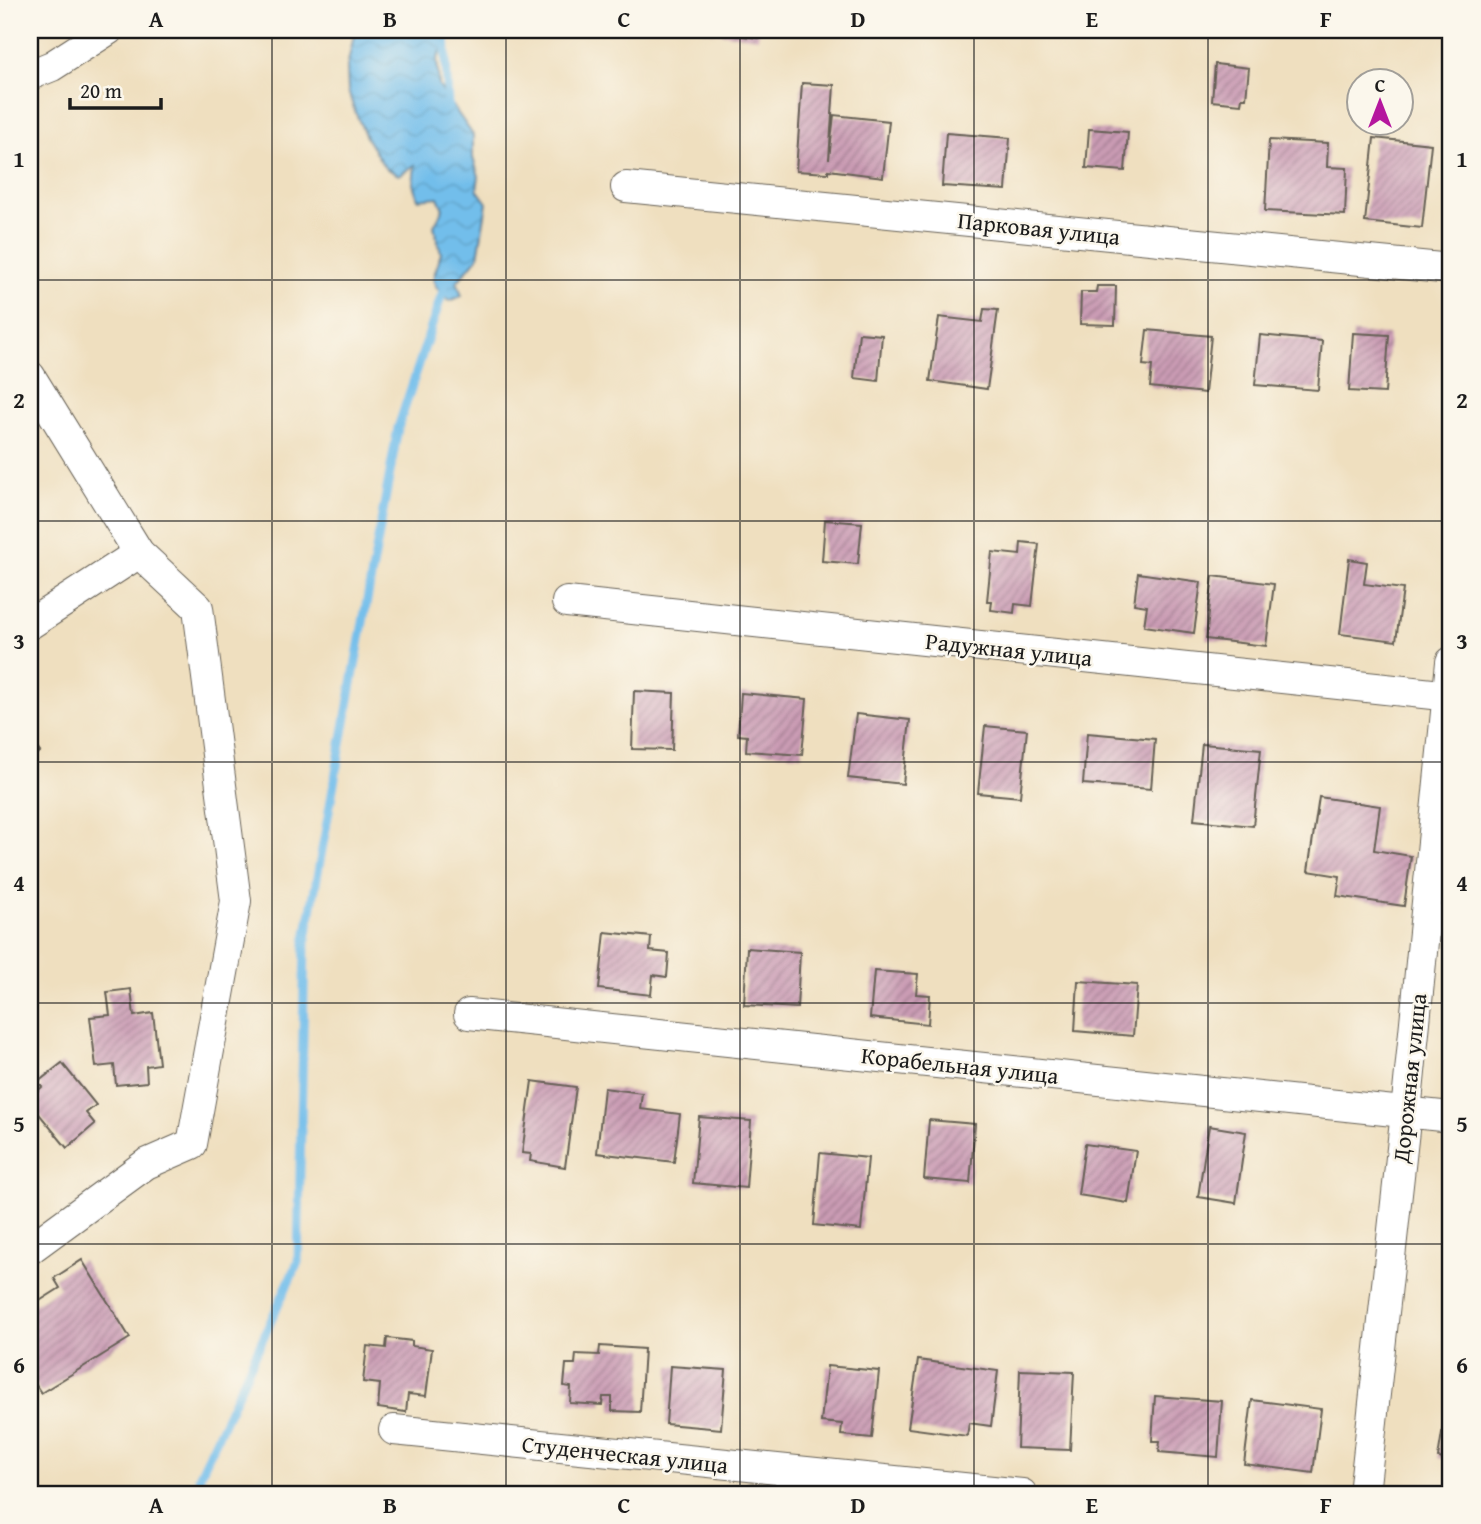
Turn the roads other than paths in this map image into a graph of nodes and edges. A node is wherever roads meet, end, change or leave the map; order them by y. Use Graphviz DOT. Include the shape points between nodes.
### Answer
graph roads {
  1 [pos="108,30"];
  2 [pos="30,75"];
  3 [pos="626,187"];
  4 [pos="1451,270"];
  5 [pos="30,376"];
  6 [pos="139,553"];
  7 [pos="567,602"];
  8 [pos="30,625"];
  9 [pos="1451,662"];
  10 [pos="1449,696"];
  11 [pos="469,1014"];
  12 [pos="1406,1112"];
  13 [pos="1451,1116"];
  14 [pos="30,1249"];
  15 [pos="394,1430"];
  16 [pos="1023,1494"];
  17 [pos="1364,1494"];
  1 -- 2 [label="street"];
  3 -- 4 [label="street, Парковая улица"];
  5 -- 6 [label="street"];
  6 -- 8 [label="street"];
  6 -- 14 [label="street" via="198,608 236,901 191,1144 146,1164"];
  7 -- 10 [label="street, Радужная улица"];
  9 -- 10 [label="street, Дорожная улица"];
  10 -- 12 [label="street, Дорожная улица"];
  11 -- 12 [label="street, Корабельная улица"];
  12 -- 13 [label="street, Корабельная улица"];
  12 -- 17 [label="street, Дорожная улица"];
  15 -- 16 [label="street, Студенческая улица"];
}
